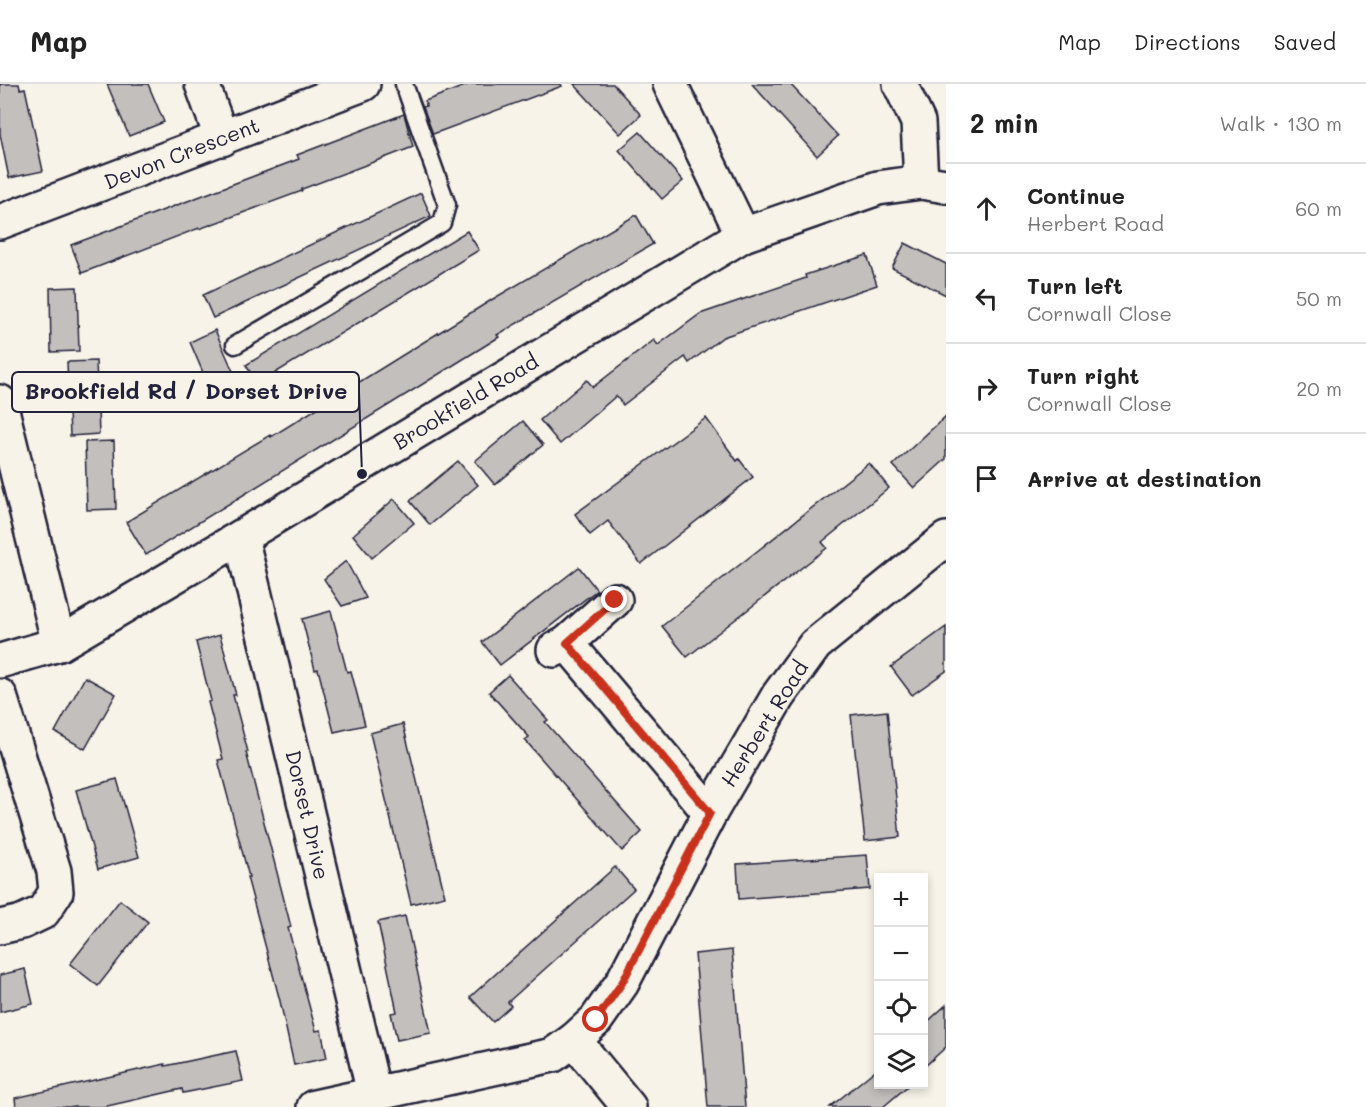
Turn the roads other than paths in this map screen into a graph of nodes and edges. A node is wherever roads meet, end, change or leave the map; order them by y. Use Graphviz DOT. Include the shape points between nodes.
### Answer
graph roads {
  1 [pos="202,84"];
  2 [pos="363,84"];
  3 [pos="404,84"];
  4 [pos="669,84"];
  5 [pos="906,86"];
  6 [pos="222,139"];
  7 [pos="933,184"];
  8 [pos="0,222"];
  9 [pos="743,235"];
  10 [pos="235,345"];
  11 [pos="0,402"];
  12 [pos="241,537"];
  13 [pos="946,539"];
  14 [pos="615,600"];
  15 [pos="59,644"];
  16 [pos="0,661"];
  17 [pos="0,696"];
  18 [pos="710,813"];
  19 [pos="0,927"];
  20 [pos="574,1040"];
  21 [pos="374,1093"];
  22 [pos="314,1107"];
  23 [pos="628,1107"];
  1 -- 6 [label="street"];
  2 -- 6 [label="street, Devon Crescent"];
  3 -- 10 [label="lane" via="447,205 442,223"];
  4 -- 9 [label="street"];
  5 -- 7 [label="street"];
  6 -- 8 [label="street, Devon Crescent"];
  7 -- 9 [label="street, Brookfield Road" via="878,188"];
  9 -- 12 [label="street, Brookfield Road"];
  11 -- 15 [label="street"];
  12 -- 15 [label="street, Brookfield Road"];
  12 -- 21 [label="street, Dorset Drive"];
  13 -- 18 [label="street, Herbert Road" via="814,645 778,696"];
  14 -- 18 [label="street" via="561,647"];
  15 -- 16 [label="street, Brookfield Road"];
  17 -- 19 [label="street" via="54,871 56,892 43,912"];
  18 -- 20 [label="street, Herbert Road" via="622,983 596,1020"];
  20 -- 21 [label="street, Herbert Road" via="553,1055"];
  20 -- 23 [label="street"];
  21 -- 22 [label="street, Herbert Road"];
}
